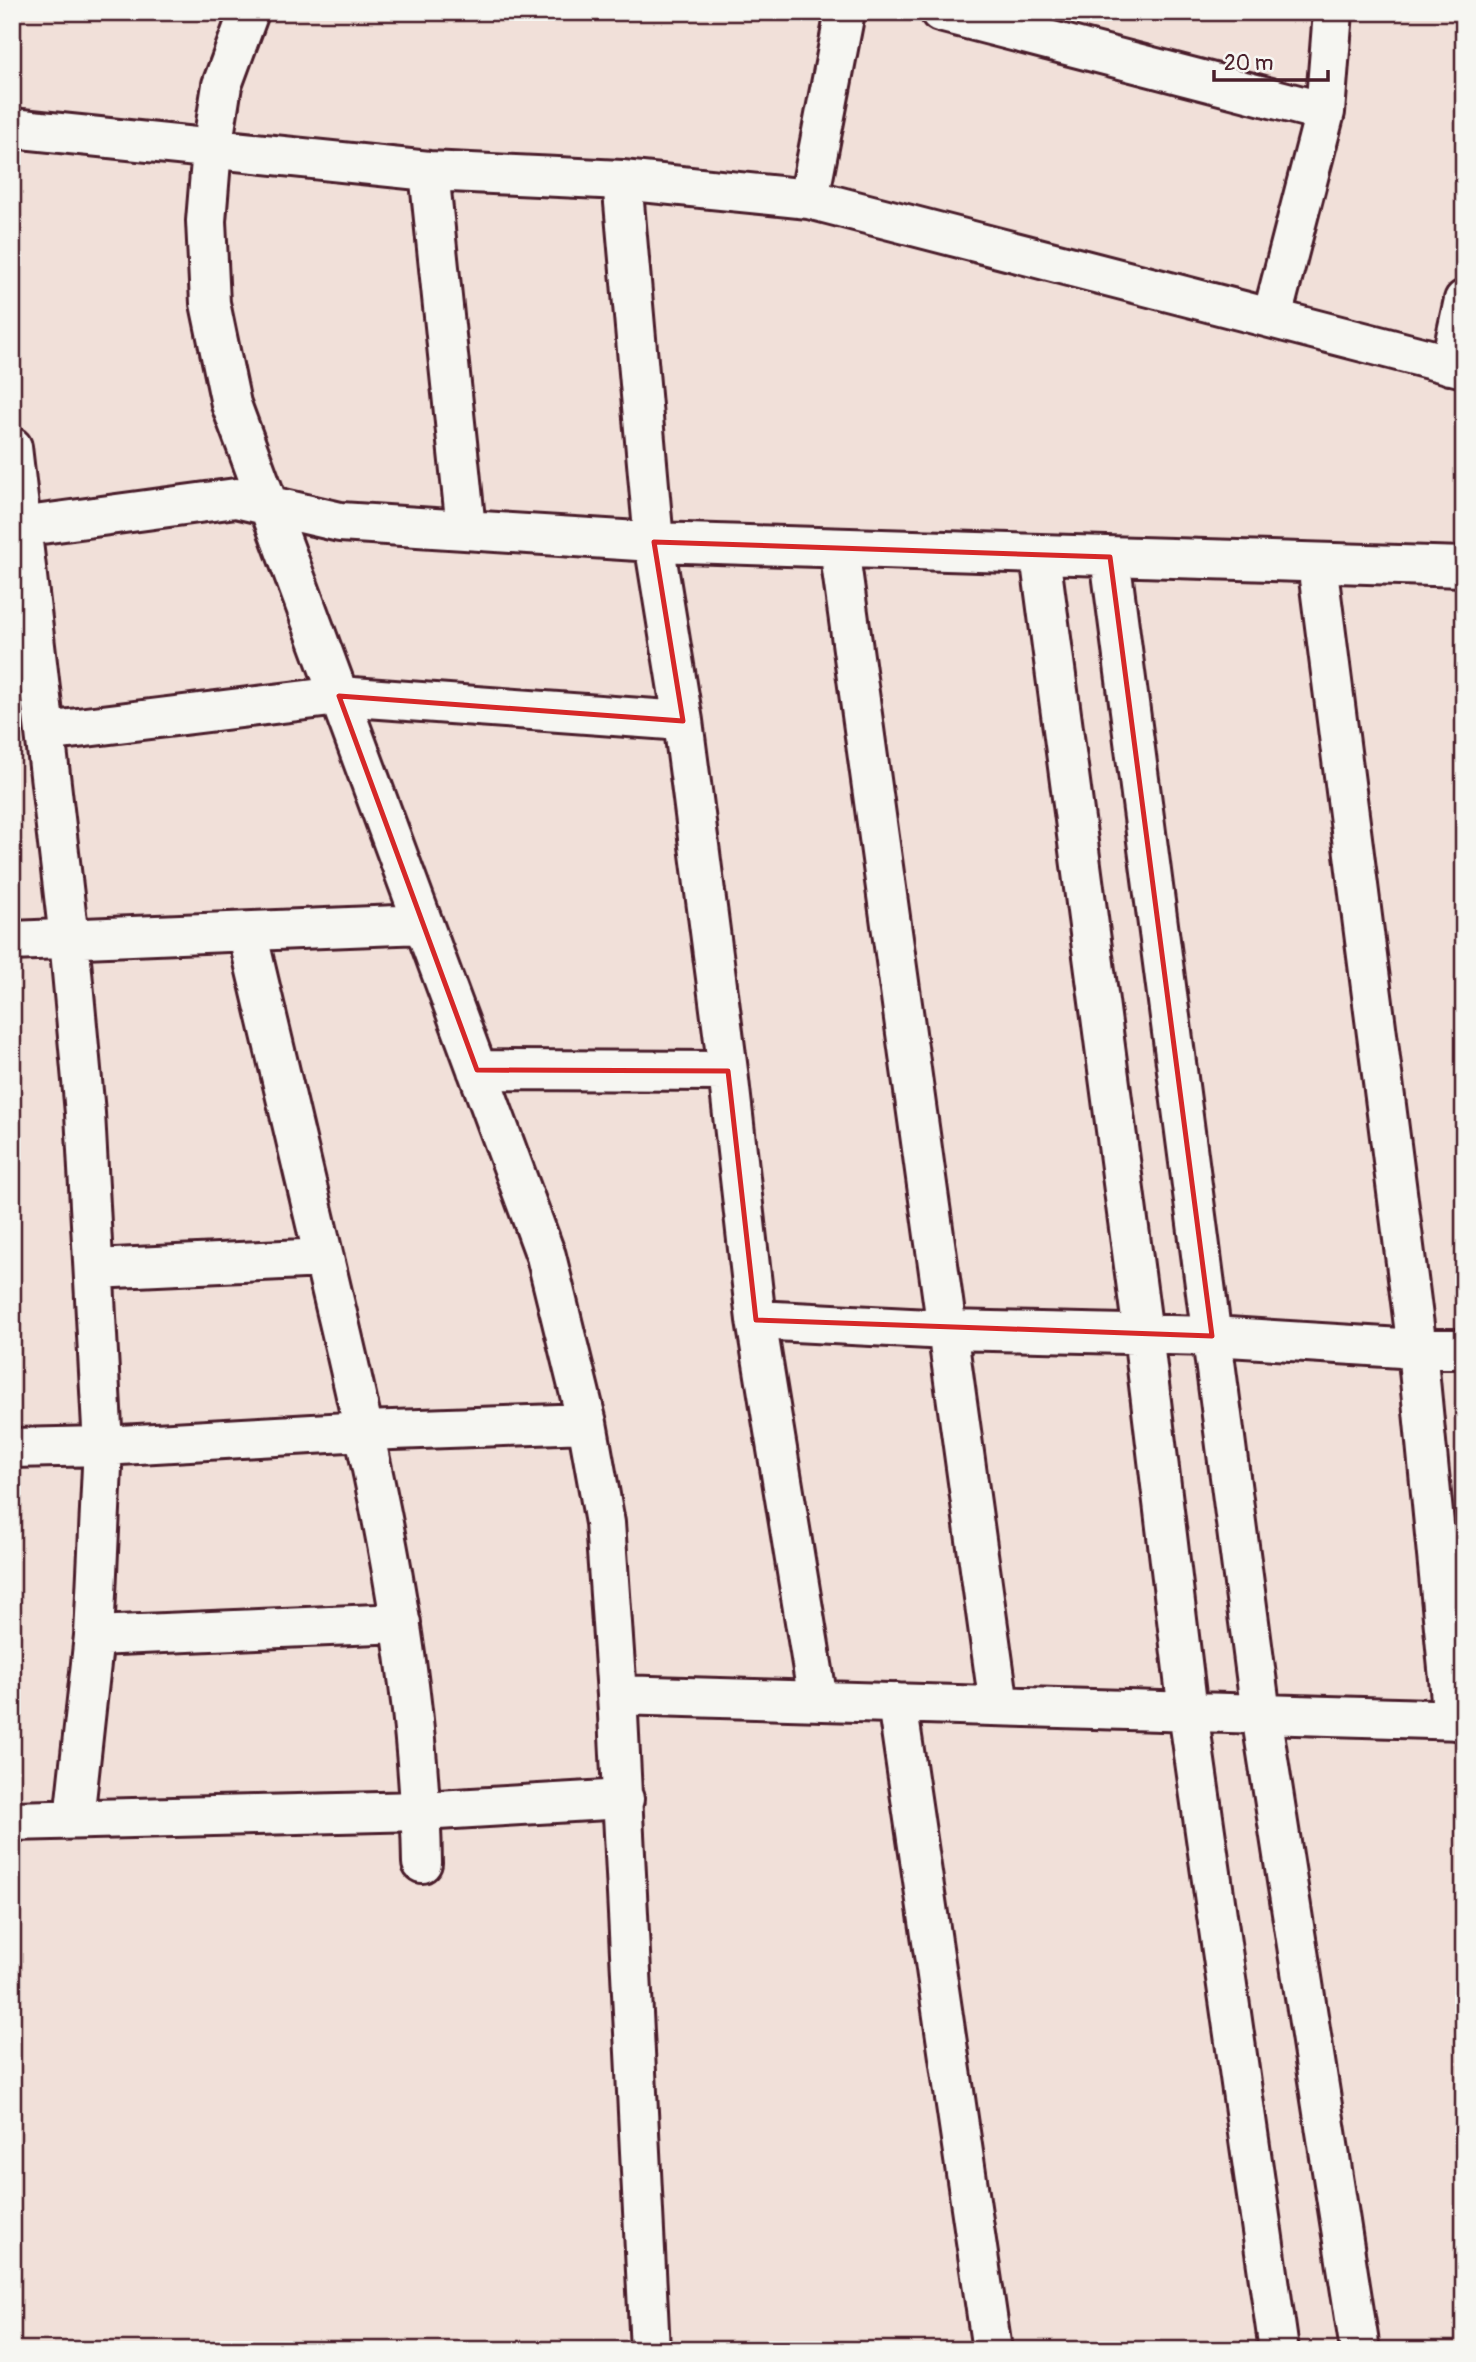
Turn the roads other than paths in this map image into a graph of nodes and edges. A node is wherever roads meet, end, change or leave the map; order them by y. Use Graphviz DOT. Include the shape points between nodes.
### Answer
graph roads {
  1 [pos="249,12"];
  2 [pos="845,12"];
  3 [pos="940,12"];
  4 [pos="1333,12"];
  5 [pos="1325,112"];
  6 [pos="12,128"];
  7 [pos="212,149"];
  8 [pos="429,171"];
  9 [pos="622,180"];
  10 [pos="809,199"];
  11 [pos="1464,300"];
  12 [pos="1272,317"];
  13 [pos="1457,366"];
  14 [pos="12,447"];
  15 [pos="269,506"];
  16 [pos="17,527"];
  17 [pos="466,529"];
  18 [pos="654,541"];
  19 [pos="839,548"];
  20 [pos="1040,555"];
  21 [pos="1110,557"];
  22 [pos="1317,562"];
  23 [pos="1464,567"];
  24 [pos="339,696"];
  25 [pos="683,721"];
  26 [pos="45,732"];
  27 [pos="422,924"];
  28 [pos="247,932"];
  29 [pos="69,939"];
  30 [pos="12,941"];
  31 [pos="477,1070"];
  32 [pos="728,1071"];
  33 [pos="324,1258"];
  34 [pos="94,1269"];
  35 [pos="756,1320"];
  36 [pos="948,1330"];
  37 [pos="1143,1334"];
  38 [pos="1212,1336"];
  39 [pos="1417,1349"];
  40 [pos="1464,1349"];
  41 [pos="587,1423"];
  42 [pos="365,1431"];
  43 [pos="103,1446"];
  44 [pos="12,1448"];
  45 [pos="401,1623"];
  46 [pos="94,1636"];
  47 [pos="617,1695"];
  48 [pos="818,1701"];
  49 [pos="897,1703"];
  50 [pos="999,1706"];
  51 [pos="1188,1712"];
  52 [pos="1261,1714"];
  53 [pos="1458,1720"];
  54 [pos="624,1799"];
  55 [pos="421,1811"];
  56 [pos="74,1819"];
  57 [pos="12,1821"];
  58 [pos="422,1863"];
  59 [pos="650,2350"];
  60 [pos="992,2350"];
  61 [pos="1279,2350"];
  62 [pos="1360,2350"];
  1 -- 7 [label="street" via="222,85"];
  2 -- 10 [label="street"];
  3 -- 5 [label="street"];
  4 -- 5 [label="street"];
  5 -- 12 [label="street"];
  6 -- 7 [label="street"];
  7 -- 8 [label="street"];
  7 -- 15 [label="street" via="206,221 210,303 231,404"];
  8 -- 9 [label="street"];
  8 -- 17 [label="street"];
  9 -- 10 [label="street"];
  9 -- 18 [label="street"];
  10 -- 12 [label="street"];
  11 -- 13 [label="street"];
  12 -- 13 [label="street"];
  14 -- 16 [label="street"];
  15 -- 16 [label="street" via="236,498"];
  15 -- 17 [label="street" via="340,523"];
  15 -- 24 [label="street"];
  16 -- 26 [label="street"];
  17 -- 18 [label="street"];
  18 -- 19 [label="street"];
  18 -- 25 [label="street"];
  19 -- 20 [label="street"];
  19 -- 36 [label="street"];
  20 -- 21 [label="street"];
  20 -- 37 [label="street"];
  21 -- 22 [label="street"];
  21 -- 38 [label="street"];
  22 -- 23 [label="street"];
  22 -- 39 [label="street"];
  24 -- 25 [label="street"];
  24 -- 26 [label="street"];
  24 -- 27 [label="street"];
  25 -- 32 [label="street"];
  26 -- 29 [label="street"];
  27 -- 28 [label="street"];
  27 -- 31 [label="street"];
  28 -- 29 [label="street"];
  28 -- 33 [label="street"];
  29 -- 30 [label="street"];
  29 -- 34 [label="street"];
  31 -- 32 [label="street"];
  31 -- 41 [label="street" via="546,1256"];
  32 -- 35 [label="street"];
  33 -- 34 [label="street"];
  33 -- 42 [label="street"];
  34 -- 43 [label="street"];
  35 -- 36 [label="street"];
  35 -- 48 [label="street"];
  36 -- 37 [label="street"];
  36 -- 50 [label="street"];
  37 -- 38 [label="street"];
  37 -- 51 [label="street"];
  38 -- 39 [label="street"];
  38 -- 52 [label="street"];
  39 -- 40 [label="street"];
  39 -- 53 [label="street"];
  41 -- 42 [label="street"];
  41 -- 47 [label="street" via="605,1523"];
  42 -- 43 [label="street"];
  42 -- 45 [label="street"];
  43 -- 44 [label="street"];
  43 -- 46 [label="street"];
  45 -- 46 [label="street"];
  45 -- 55 [label="street"];
  46 -- 56 [label="street"];
  47 -- 48 [label="street"];
  47 -- 54 [label="street"];
  48 -- 49 [label="street"];
  49 -- 50 [label="street"];
  49 -- 60 [label="street"];
  50 -- 51 [label="street"];
  51 -- 52 [label="street"];
  51 -- 61 [label="street"];
  52 -- 53 [label="street"];
  52 -- 62 [label="street"];
  54 -- 55 [label="street"];
  54 -- 59 [label="street"];
  55 -- 56 [label="street"];
  55 -- 58 [label="street"];
  56 -- 57 [label="street"];
}
